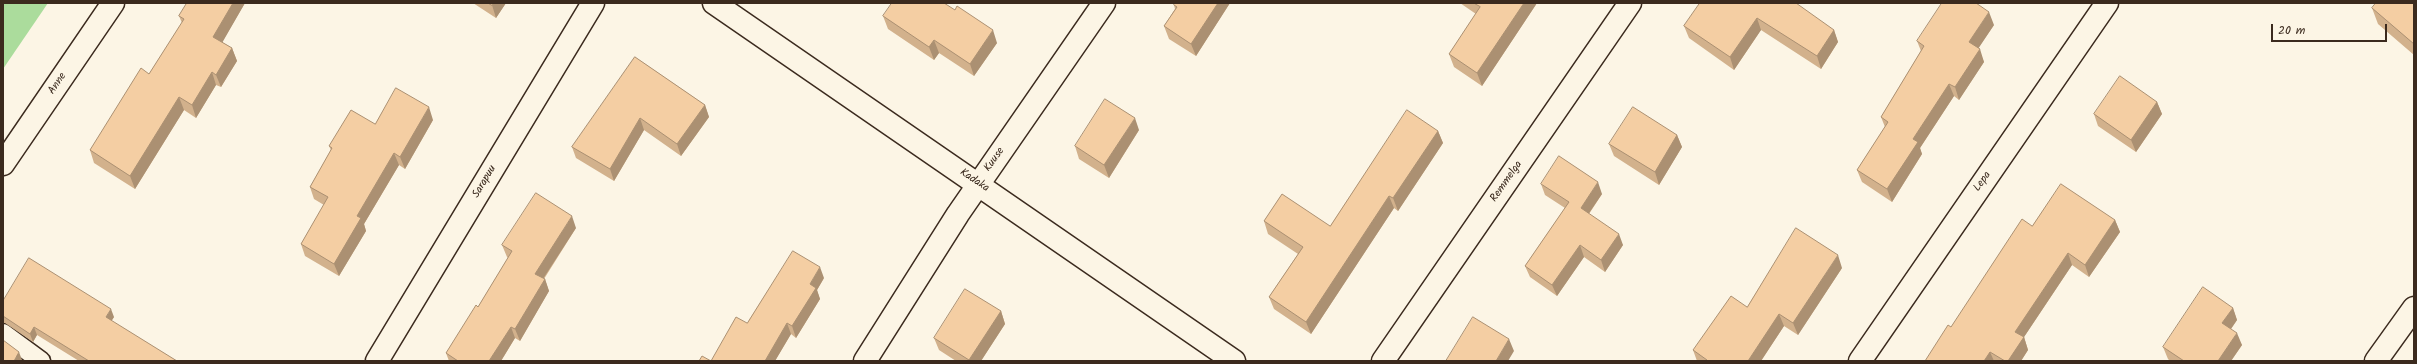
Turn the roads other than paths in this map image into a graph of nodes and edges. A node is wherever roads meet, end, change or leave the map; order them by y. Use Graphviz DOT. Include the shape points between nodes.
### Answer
graph roads {
  1 [pos="113,3"];
  2 [pos="593,3"];
  3 [pos="714,3"];
  4 [pos="1104,3"];
  5 [pos="1630,3"];
  6 [pos="2107,3"];
  7 [pos="3,164"];
  8 [pos="979,184"];
  9 [pos="2414,308"];
  10 [pos="3,333"];
  11 [pos="41,361"];
  12 [pos="377,361"];
  13 [pos="865,361"];
  14 [pos="1234,361"];
  15 [pos="1384,361"];
  16 [pos="1860,361"];
  17 [pos="2376,361"];
  1 -- 7 [label="street, Anne"];
  2 -- 12 [label="street, Sarapuu"];
  3 -- 8 [label="street, Kadaka"];
  4 -- 8 [label="street, Kuuse"];
  5 -- 15 [label="street, Remmelga"];
  6 -- 16 [label="street, Lepa"];
  8 -- 13 [label="street, Kuuse"];
  8 -- 14 [label="street, Kadaka"];
  9 -- 17 [label="street"];
  10 -- 11 [label="lane"];
}
